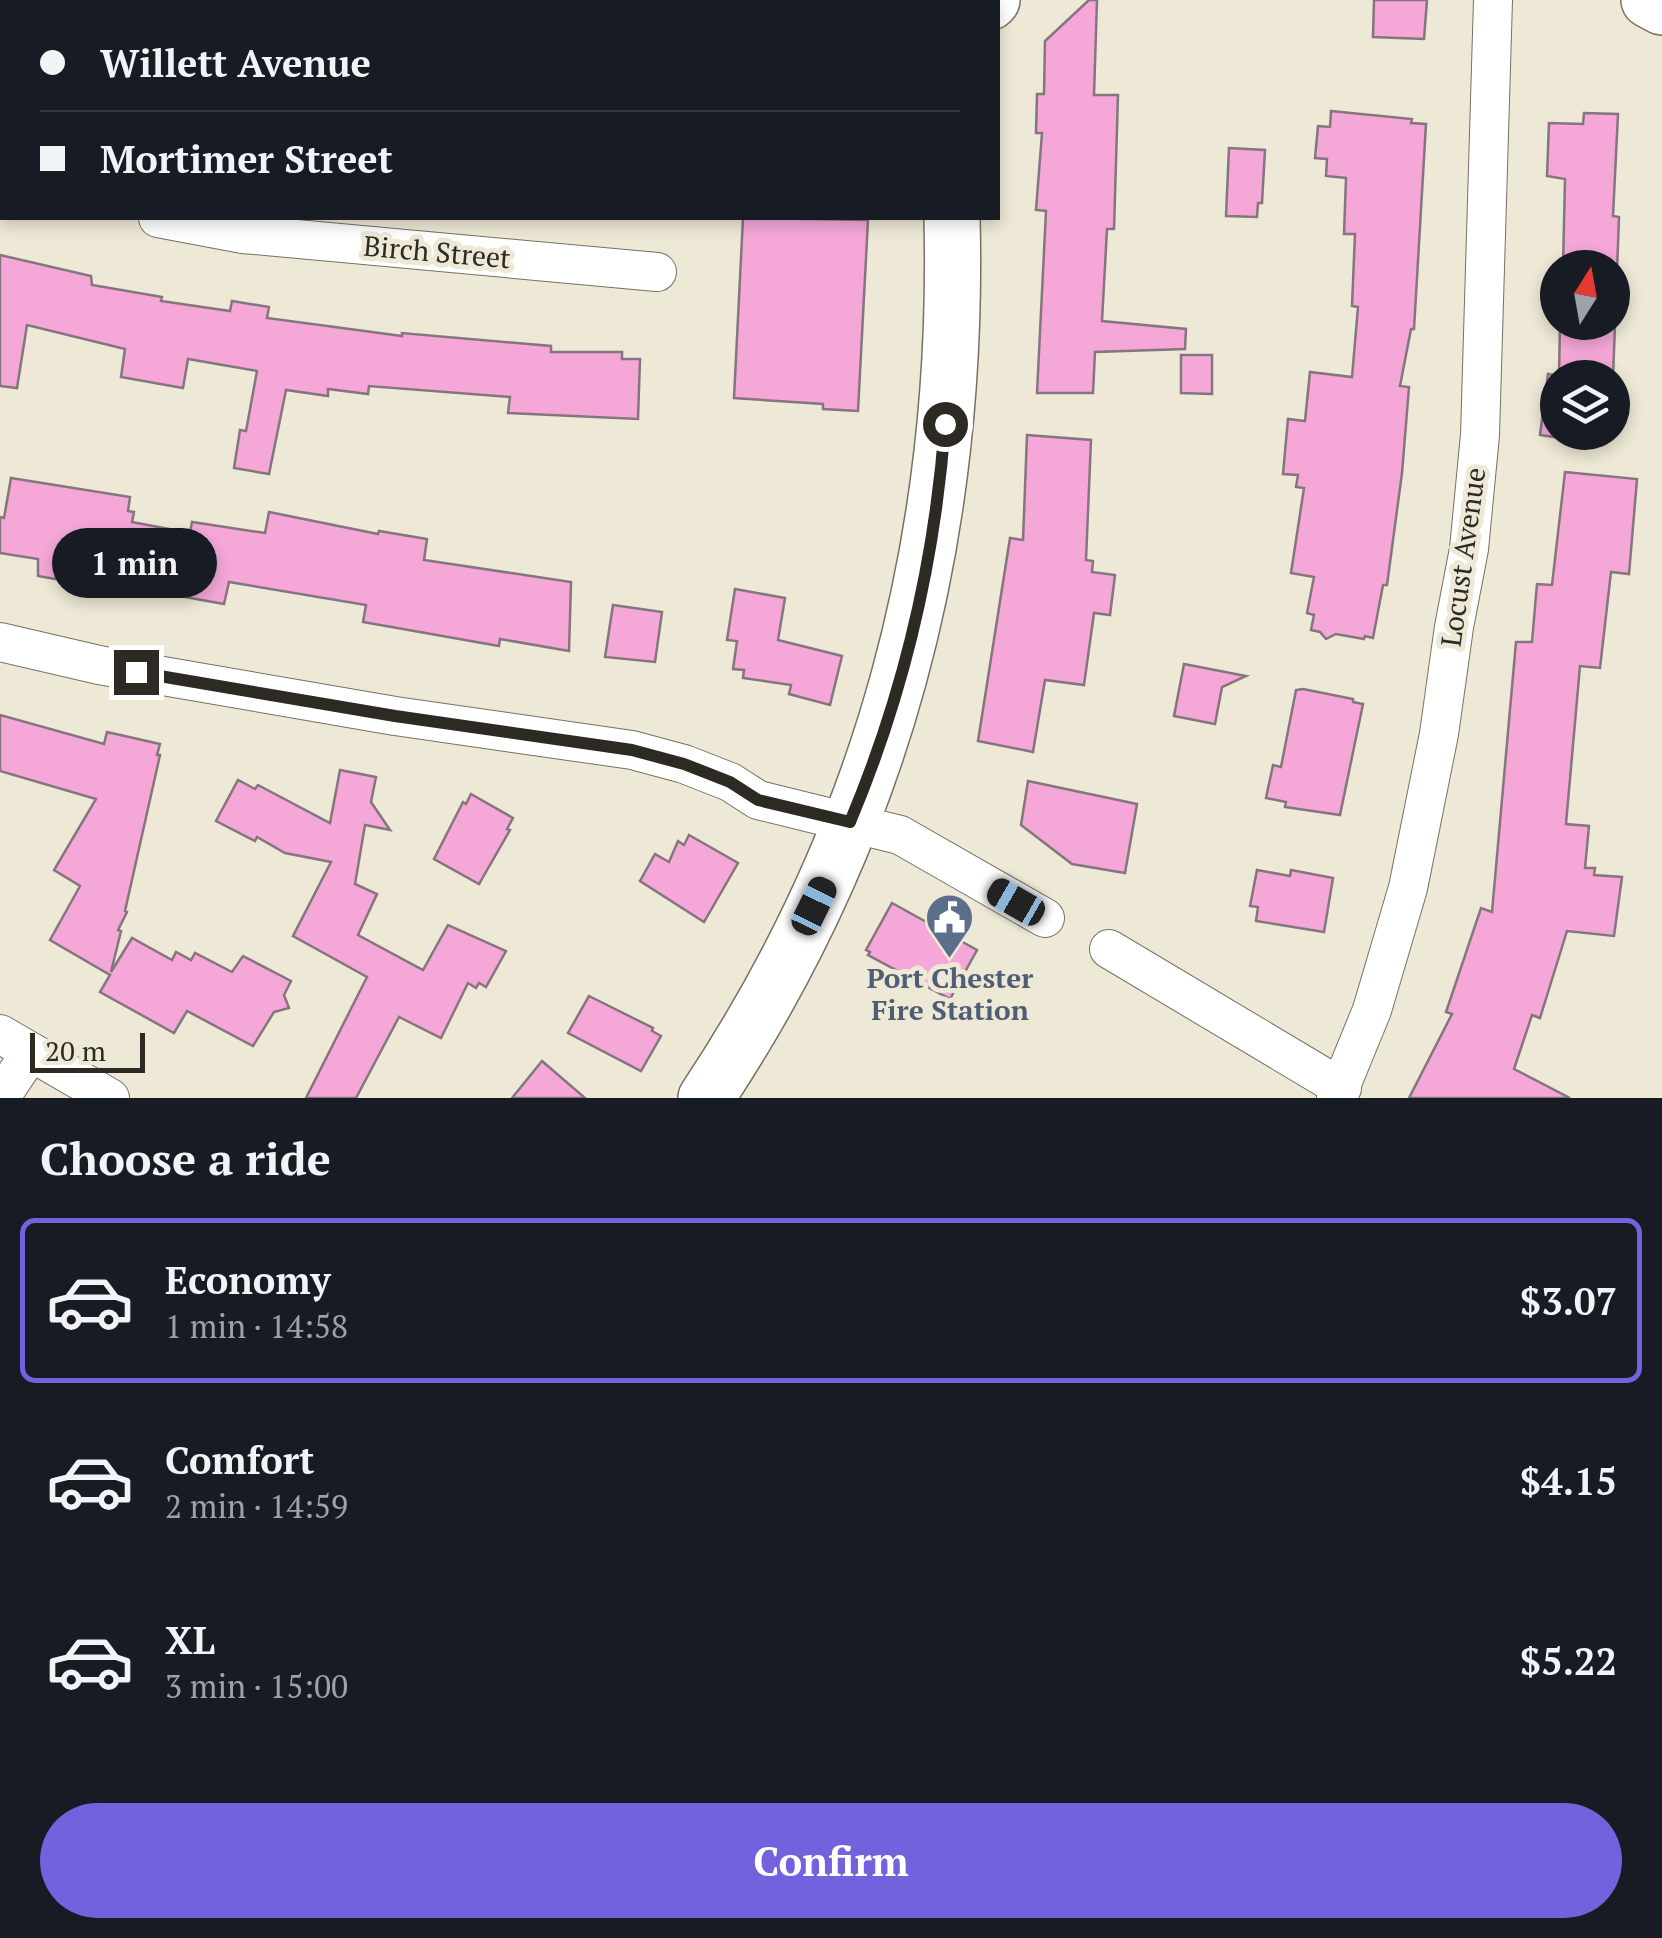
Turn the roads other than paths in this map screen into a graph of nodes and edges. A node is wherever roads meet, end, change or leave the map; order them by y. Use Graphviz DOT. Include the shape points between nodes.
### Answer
graph roads {
  1 [pos="1493,0"];
  2 [pos="1650,0"];
  3 [pos="1662,7"];
  4 [pos="169,220"];
  5 [pos="952,220"];
  6 [pos="658,272"];
  7 [pos="0,642"];
  8 [pos="850,822"];
  9 [pos="1045,918"];
  10 [pos="1109,949"];
  11 [pos="15,1043"];
  12 [pos="1339,1093"];
  13 [pos="0,1098"];
  14 [pos="110,1098"];
  15 [pos="706,1098"];
  1 -- 12 [label="street, Locust Avenue" via="1480,435 1469,549 1408,888"];
  2 -- 3 [label="street"];
  4 -- 6 [label="street, Birch Street" via="244,234"];
  5 -- 8 [label="street" via="952,325 926,570 900,684"];
  7 -- 8 [label="street" via="395,716 632,750 730,782 758,800"];
  8 -- 9 [label="street" via="900,835"];
  8 -- 15 [label="street" via="787,962"];
  10 -- 12 [label="street"];
  11 -- 13 [label="street"];
  11 -- 14 [label="street"];
}
